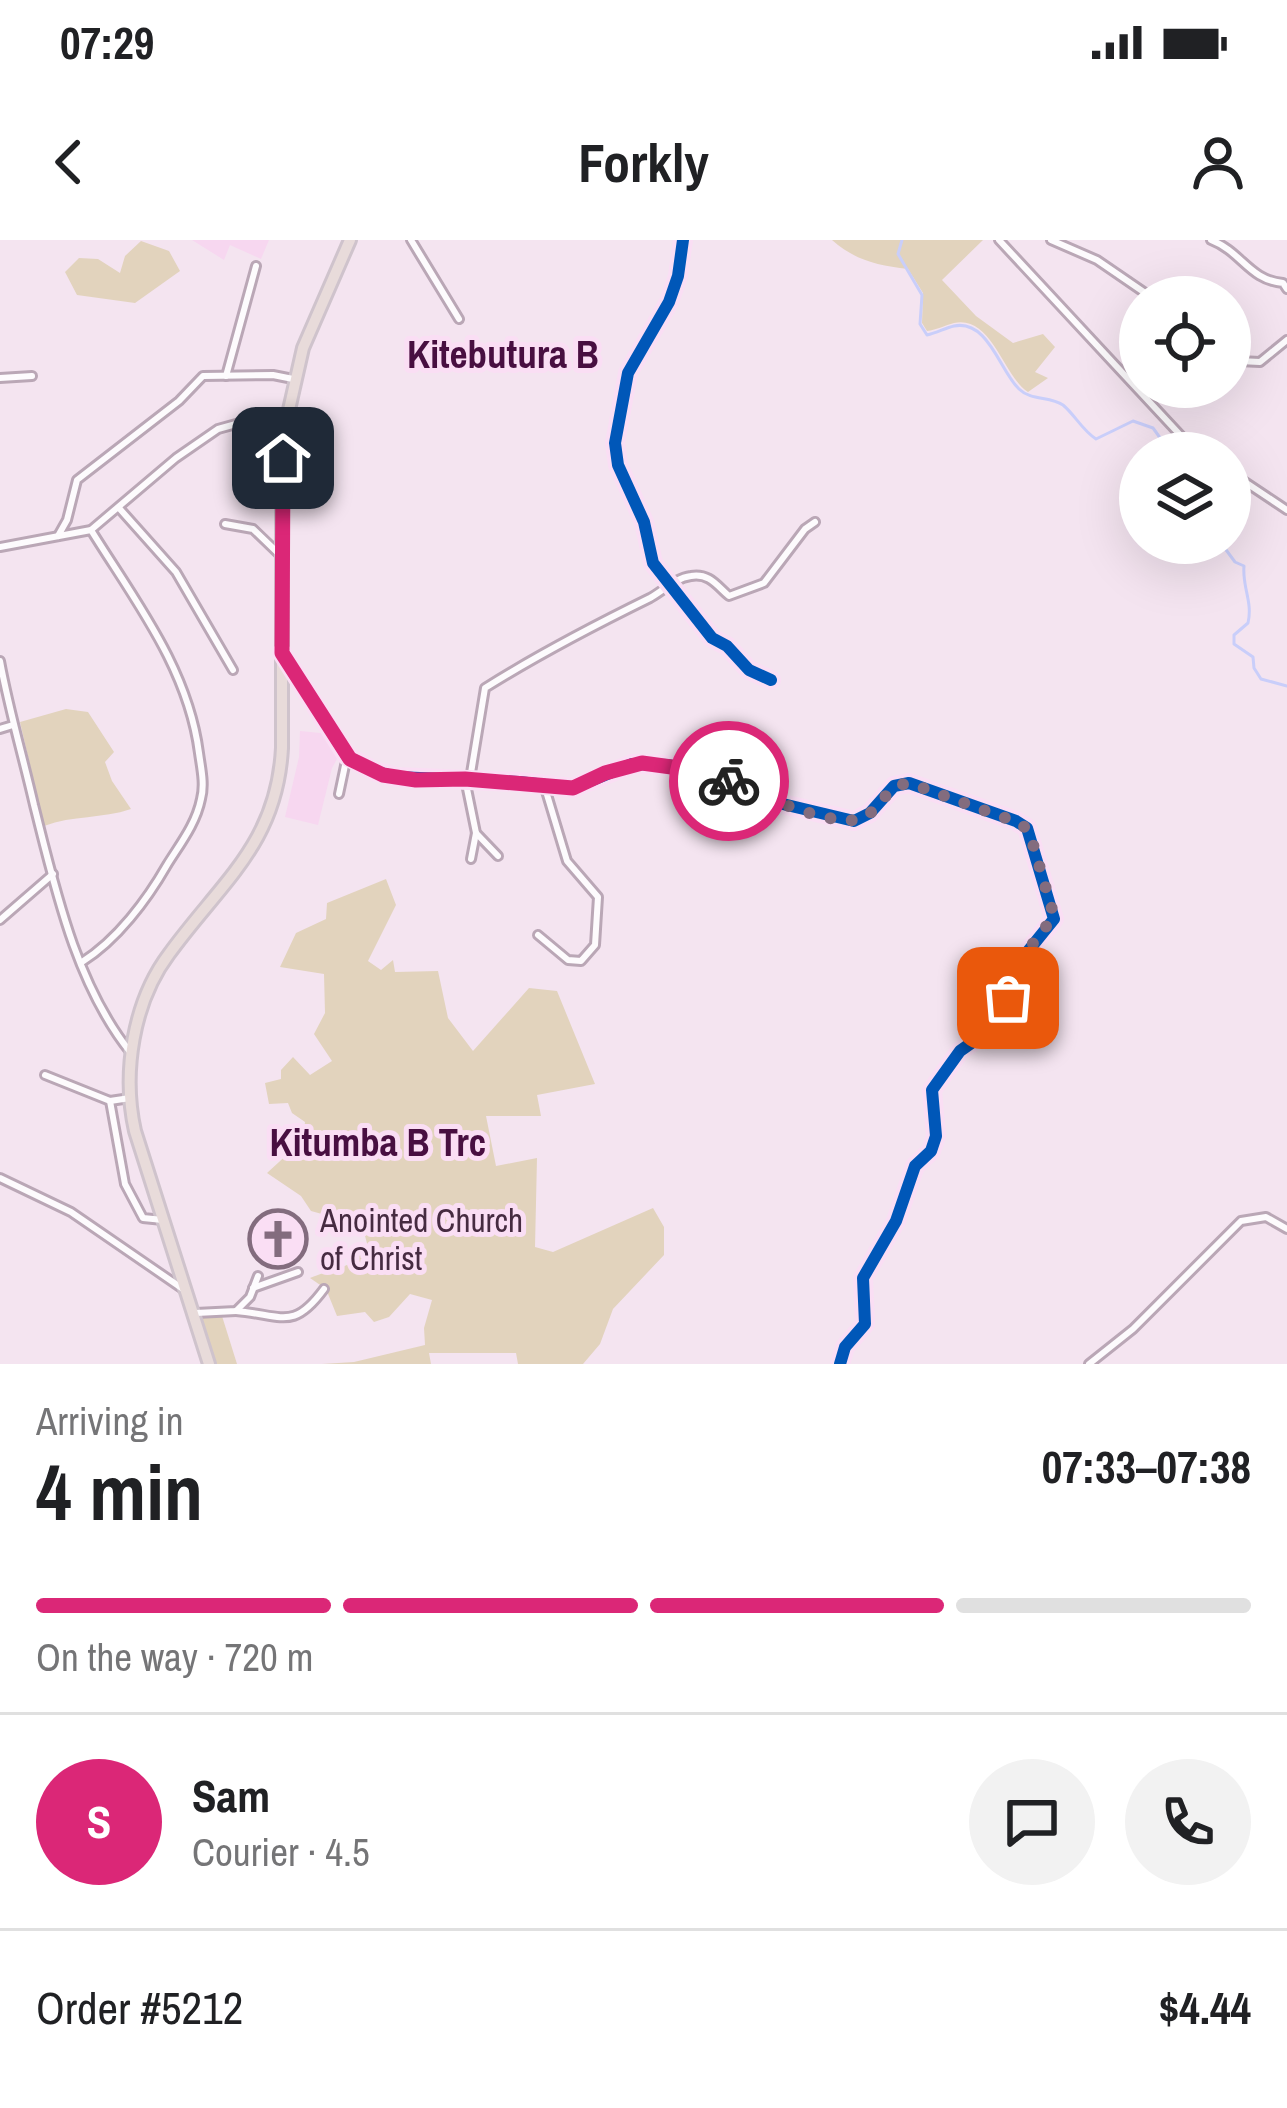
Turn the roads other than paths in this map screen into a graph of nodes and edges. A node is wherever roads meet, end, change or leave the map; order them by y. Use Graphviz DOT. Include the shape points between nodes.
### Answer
graph roads {
  1 [pos="350,240"];
  2 [pos="411,240"];
  3 [pos="682,240"];
  4 [pos="999,240"];
  5 [pos="1051,240"];
  6 [pos="1211,240"];
  7 [pos="256,266"];
  8 [pos="1120,276"];
  9 [pos="1287,290"];
  10 [pos="459,319"];
  11 [pos="1287,340"];
  12 [pos="1251,362"];
  13 [pos="32,376"];
  14 [pos="226,376"];
  15 [pos="0,378"];
  16 [pos="293,379"];
  17 [pos="286,423"];
  18 [pos="1177,432"];
  19 [pos="1251,486"];
  20 [pos="119,508"];
  21 [pos="1287,510"];
  22 [pos="815,522"];
  23 [pos="225,524"];
  24 [pos="91,530"];
  25 [pos="58,536"];
  26 [pos="0,547"];
  27 [pos="283,554"];
  28 [pos="668,585"];
  29 [pos="282,653"];
  30 [pos="0,661"];
  31 [pos="233,670"];
  32 [pos="771,680"];
  33 [pos="13,724"];
  34 [pos="0,729"];
  35 [pos="347,756"];
  36 [pos="468,779"];
  37 [pos="545,786"];
  38 [pos="339,794"];
  39 [pos="476,833"];
  40 [pos="498,856"];
  41 [pos="471,859"];
  42 [pos="53,874"];
  43 [pos="0,920"];
  44 [pos="538,934"];
  45 [pos="82,962"];
  46 [pos="131,1054"];
  47 [pos="45,1075"];
  48 [pos="130,1098"];
  49 [pos="110,1101"];
  50 [pos="135,1131"];
  51 [pos="115,1132"];
  52 [pos="142,1158"];
  53 [pos="122,1164"];
  54 [pos="0,1178"];
  55 [pos="163,1220"];
  56 [pos="1287,1229"];
  57 [pos="298,1272"];
  58 [pos="258,1276"];
  59 [pos="254,1288"];
  60 [pos="324,1289"];
  61 [pos="186,1290"];
  62 [pos="236,1311"];
  63 [pos="192,1313"];
  64 [pos="208,1364"];
  65 [pos="840,1364"];
  66 [pos="1089,1364"];
  1 -- 16 [label="highway"];
  2 -- 10 [label="street"];
  3 -- 28 [label="street" via="669,302 628,373 615,442 652,563"];
  4 -- 18 [label="street"];
  5 -- 8 [label="street"];
  6 -- 9 [label="street"];
  7 -- 14 [label="street"];
  11 -- 12 [label="street"];
  13 -- 15 [label="street"];
  14 -- 16 [label="street"];
  14 -- 25 [label="street" via="203,376 77,481"];
  16 -- 17 [label="highway"];
  17 -- 20 [label="street" via="218,429"];
  17 -- 27 [label="highway"];
  19 -- 21 [label="street"];
  20 -- 24 [label="street"];
  20 -- 31 [label="street" via="176,572"];
  22 -- 28 [label="street" via="760,586 729,596 699,576"];
  23 -- 27 [label="street" via="249,527"];
  24 -- 25 [label="street"];
  24 -- 45 [label="street" via="182,687 203,793 149,895"];
  25 -- 26 [label="street"];
  27 -- 29 [label="highway"];
  28 -- 32 [label="street" via="712,638"];
  28 -- 36 [label="street" via="485,688"];
  29 -- 35 [label="street"];
  29 -- 46 [label="highway" via="281,764 271,812 241,869 157,971"];
  30 -- 33 [label="street"];
  33 -- 34 [label="street"];
  33 -- 42 [label="street"];
  35 -- 36 [label="street" via="396,777"];
  35 -- 38 [label="street"];
  36 -- 37 [label="street"];
  36 -- 39 [label="street"];
  37 -- 44 [label="street" via="567,860 598,902 595,945 581,961 568,960"];
  37 -- 65 [label="street" via="577,787 632,764 668,766 854,821 894,786 909,783 1016,820 1030,834 1054,920 1012,971 1008,1017 960,1051 932,1090 931,1151 916,1166 863,1278 865,1324"];
  39 -- 40 [label="street"];
  39 -- 41 [label="street"];
  42 -- 43 [label="street"];
  42 -- 45 [label="street"];
  45 -- 46 [label="street"];
  46 -- 48 [label="highway"];
  47 -- 49 [label="street"];
  48 -- 49 [label="street"];
  48 -- 50 [label="highway"];
  49 -- 51 [label="street"];
  50 -- 51 [label="street"];
  50 -- 52 [label="highway"];
  51 -- 53 [label="street"];
  52 -- 53 [label="street"];
  52 -- 55 [label="highway"];
  53 -- 55 [label="street" via="142,1216"];
  54 -- 61 [label="street" via="70,1212"];
  55 -- 61 [label="highway"];
  56 -- 66 [label="street" via="1266,1217 1241,1220"];
  57 -- 59 [label="street"];
  58 -- 59 [label="street"];
  59 -- 62 [label="street"];
  60 -- 62 [label="street" via="298,1316"];
  61 -- 63 [label="highway"];
  62 -- 63 [label="street"];
  63 -- 64 [label="highway"];
}
